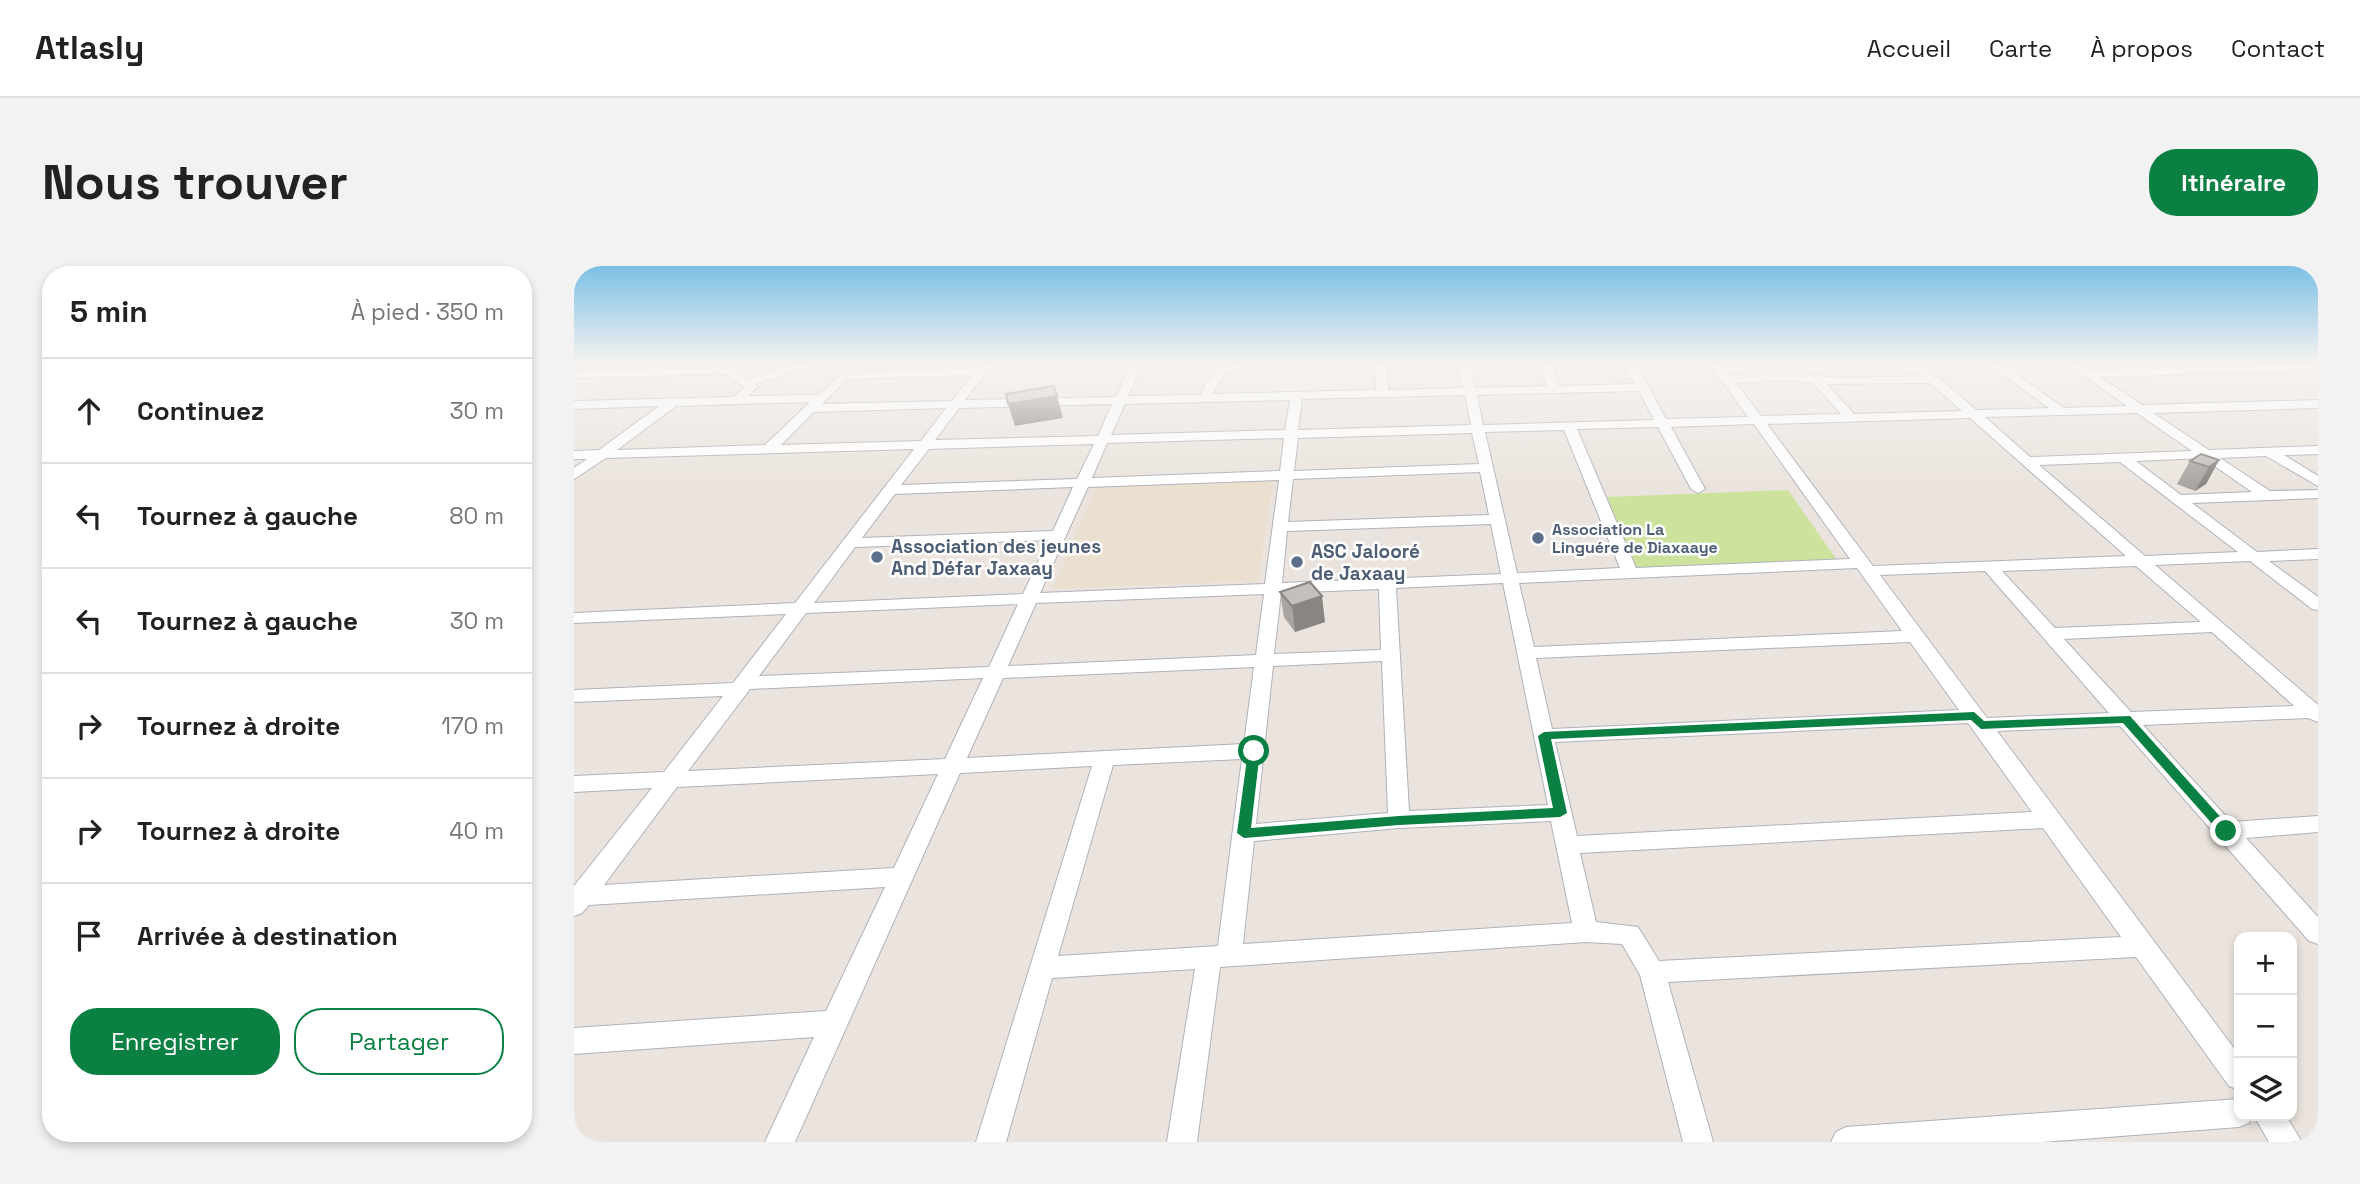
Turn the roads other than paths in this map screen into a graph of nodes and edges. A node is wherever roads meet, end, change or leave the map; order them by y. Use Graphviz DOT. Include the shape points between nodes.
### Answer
graph roads {
  1 [pos="610,405"];
  2 [pos="669,405"];
  3 [pos="816,405"];
  4 [pos="955,405"];
  5 [pos="959,405"];
  6 [pos="1118,405"];
  7 [pos="1295,405"];
  8 [pos="1473,405"];
  9 [pos="1652,405"];
  10 [pos="1746,405"];
  11 [pos="1839,405"];
  12 [pos="1963,405"];
  13 [pos="2052,405"];
  14 [pos="2133,405"];
  15 [pos="2286,405"];
  16 [pos="576,407"];
  17 [pos="813,408"];
  18 [pos="2139,409"];
  19 [pos="2062,412"];
  20 [pos="1973,414"];
  21 [pos="1851,418"];
  22 [pos="1758,421"];
  23 [pos="1662,423"];
  24 [pos="1569,426"];
  25 [pos="1478,429"];
  26 [pos="1292,434"];
  27 [pos="1102,440"];
  28 [pos="925,445"];
  29 [pos="768,450"];
  30 [pos="2318,450"];
  31 [pos="2268,452"];
  32 [pos="603,454"];
  33 [pos="2204,454"];
  34 [pos="574,455"];
  35 [pos="2121,456"];
  36 [pos="2027,461"];
  37 [pos="1486,468"];
  38 [pos="574,475"];
  39 [pos="1287,476"];
  40 [pos="2318,482"];
  41 [pos="1082,483"];
  42 [pos="1698,489"];
  43 [pos="890,490"];
  44 [pos="2318,494"];
  45 [pos="2266,495"];
  46 [pos="2177,499"];
  47 [pos="1497,519"];
  48 [pos="1280,527"];
  49 [pos="1059,535"];
  50 [pos="850,544"];
  51 [pos="2318,554"];
  52 [pos="2254,556"];
  53 [pos="2141,561"];
  54 [pos="1989,566"];
  55 [pos="1865,567"];
  56 [pos="1630,573"];
  57 [pos="1510,578"];
  58 [pos="1387,583"];
  59 [pos="1273,588"];
  60 [pos="1029,599"];
  61 [pos="2318,605"];
  62 [pos="800,609"];
  63 [pos="582,618"];
  64 [pos="2217,627"];
  65 [pos="574,634"];
  66 [pos="2049,634"];
  67 [pos="1915,636"];
  68 [pos="1526,653"];
  69 [pos="1389,655"];
  70 [pos="1265,661"];
  71 [pos="996,673"];
  72 [pos="741,686"];
  73 [pos="574,696"];
  74 [pos="2316,712"];
  75 [pos="2126,719"];
  76 [pos="1978,721"];
  77 [pos="1544,736"];
  78 [pos="1254,751"];
  79 [pos="1104,758"];
  80 [pos="952,766"];
  81 [pos="670,780"];
  82 [pos="574,784"];
  83 [pos="1560,813"];
  84 [pos="2050,818"];
  85 [pos="1399,820"];
  86 [pos="2318,824"];
  87 [pos="2226,831"];
  88 [pos="1244,833"];
  89 [pos="1567,845"];
  90 [pos="902,877"];
  91 [pos="577,899"];
  92 [pos="1586,932"];
  93 [pos="2318,934"];
  94 [pos="2143,946"];
  95 [pos="1219,956"];
  96 [pos="1043,968"];
  97 [pos="1652,972"];
  98 [pos="835,1023"];
  99 [pos="574,1041"];
  100 [pos="2234,1070"];
  101 [pos="2234,1114"];
  102 [pos="2272,1121"];
  103 [pos="2042,1136"];
  104 [pos="780,1142"];
  105 [pos="991,1142"];
  106 [pos="1182,1142"];
  107 [pos="1698,1142"];
  108 [pos="1846,1142"];
  109 [pos="2287,1142"];
  1 -- 16 [label="street"];
  2 -- 32 [label="street"];
  3 -- 17 [label="street"];
  4 -- 5 [label="street"];
  4 -- 17 [label="street"];
  4 -- 28 [label="street"];
  6 -- 27 [label="street"];
  7 -- 26 [label="street"];
  8 -- 25 [label="street"];
  9 -- 23 [label="street"];
  10 -- 22 [label="street"];
  11 -- 21 [label="street"];
  12 -- 20 [label="street"];
  13 -- 19 [label="street"];
  14 -- 18 [label="street"];
  15 -- 18 [label="street"];
  17 -- 29 [label="street"];
  18 -- 19 [label="street"];
  18 -- 33 [label="street"];
  19 -- 20 [label="street"];
  20 -- 21 [label="street"];
  20 -- 36 [label="street"];
  21 -- 22 [label="street"];
  22 -- 23 [label="street"];
  22 -- 55 [label="street"];
  23 -- 24 [label="street"];
  23 -- 42 [label="street"];
  24 -- 25 [label="street"];
  24 -- 56 [label="street"];
  25 -- 26 [label="street"];
  25 -- 37 [label="street"];
  26 -- 27 [label="street"];
  26 -- 39 [label="street"];
  27 -- 28 [label="street"];
  27 -- 41 [label="street"];
  28 -- 29 [label="street"];
  28 -- 43 [label="street"];
  29 -- 32 [label="street"];
  30 -- 31 [label="street"];
  31 -- 33 [label="street"];
  31 -- 40 [label="street"];
  32 -- 34 [label="street"];
  32 -- 38 [label="street"];
  33 -- 35 [label="street"];
  33 -- 45 [label="street"];
  35 -- 36 [label="street"];
  35 -- 46 [label="street"];
  36 -- 53 [label="street"];
  37 -- 39 [label="street"];
  37 -- 47 [label="street"];
  39 -- 41 [label="street"];
  39 -- 48 [label="street"];
  41 -- 43 [label="street"];
  41 -- 49 [label="street"];
  43 -- 50 [label="street"];
  44 -- 45 [label="street"];
  45 -- 46 [label="street"];
  46 -- 52 [label="street"];
  47 -- 48 [label="street"];
  47 -- 57 [label="street"];
  48 -- 59 [label="street"];
  49 -- 50 [label="street"];
  49 -- 60 [label="street"];
  50 -- 62 [label="street"];
  51 -- 52 [label="street"];
  52 -- 53 [label="street"];
  52 -- 61 [label="street"];
  53 -- 54 [label="street"];
  53 -- 64 [label="street"];
  54 -- 55 [label="street"];
  54 -- 66 [label="street"];
  55 -- 56 [label="street"];
  55 -- 67 [label="street"];
  56 -- 57 [label="street"];
  57 -- 58 [label="street"];
  57 -- 68 [label="street"];
  58 -- 59 [label="street"];
  58 -- 69 [label="street"];
  59 -- 60 [label="street"];
  59 -- 70 [label="street"];
  60 -- 62 [label="street"];
  60 -- 71 [label="street"];
  62 -- 63 [label="street"];
  62 -- 72 [label="street"];
  63 -- 65 [label="street"];
  64 -- 66 [label="street"];
  64 -- 74 [label="street"];
  66 -- 75 [label="street"];
  67 -- 68 [label="street"];
  67 -- 76 [label="street"];
  68 -- 77 [label="street"];
  69 -- 70 [label="street"];
  69 -- 85 [label="street"];
  70 -- 71 [label="street"];
  70 -- 78 [label="street"];
  71 -- 72 [label="street"];
  71 -- 80 [label="street"];
  72 -- 73 [label="street"];
  72 -- 81 [label="street"];
  74 -- 75 [label="street"];
  75 -- 76 [label="street"];
  75 -- 87 [label="street"];
  76 -- 77 [label="street"];
  76 -- 84 [label="street"];
  77 -- 83 [label="street"];
  78 -- 79 [label="street"];
  78 -- 88 [label="street"];
  79 -- 80 [label="street"];
  79 -- 96 [label="street"];
  80 -- 81 [label="street"];
  80 -- 90 [label="street"];
  81 -- 82 [label="street"];
  81 -- 91 [label="street"];
  83 -- 85 [label="street"];
  83 -- 89 [label="street"];
  84 -- 89 [label="street"];
  84 -- 94 [label="street"];
  85 -- 88 [label="street"];
  86 -- 87 [label="street"];
  87 -- 93 [label="street"];
  88 -- 95 [label="street"];
  89 -- 92 [label="street"];
  90 -- 91 [label="street"];
  90 -- 98 [label="street"];
  92 -- 95 [label="street"];
  92 -- 97 [label="street" via="1629,934"];
  94 -- 97 [label="street"];
  94 -- 100 [label="street"];
  95 -- 96 [label="street"];
  95 -- 106 [label="street"];
  96 -- 105 [label="street"];
  97 -- 107 [label="street"];
  98 -- 99 [label="street"];
  98 -- 104 [label="street"];
  101 -- 103 [label="street"];
  102 -- 109 [label="street"];
  103 -- 108 [label="street"];
}
